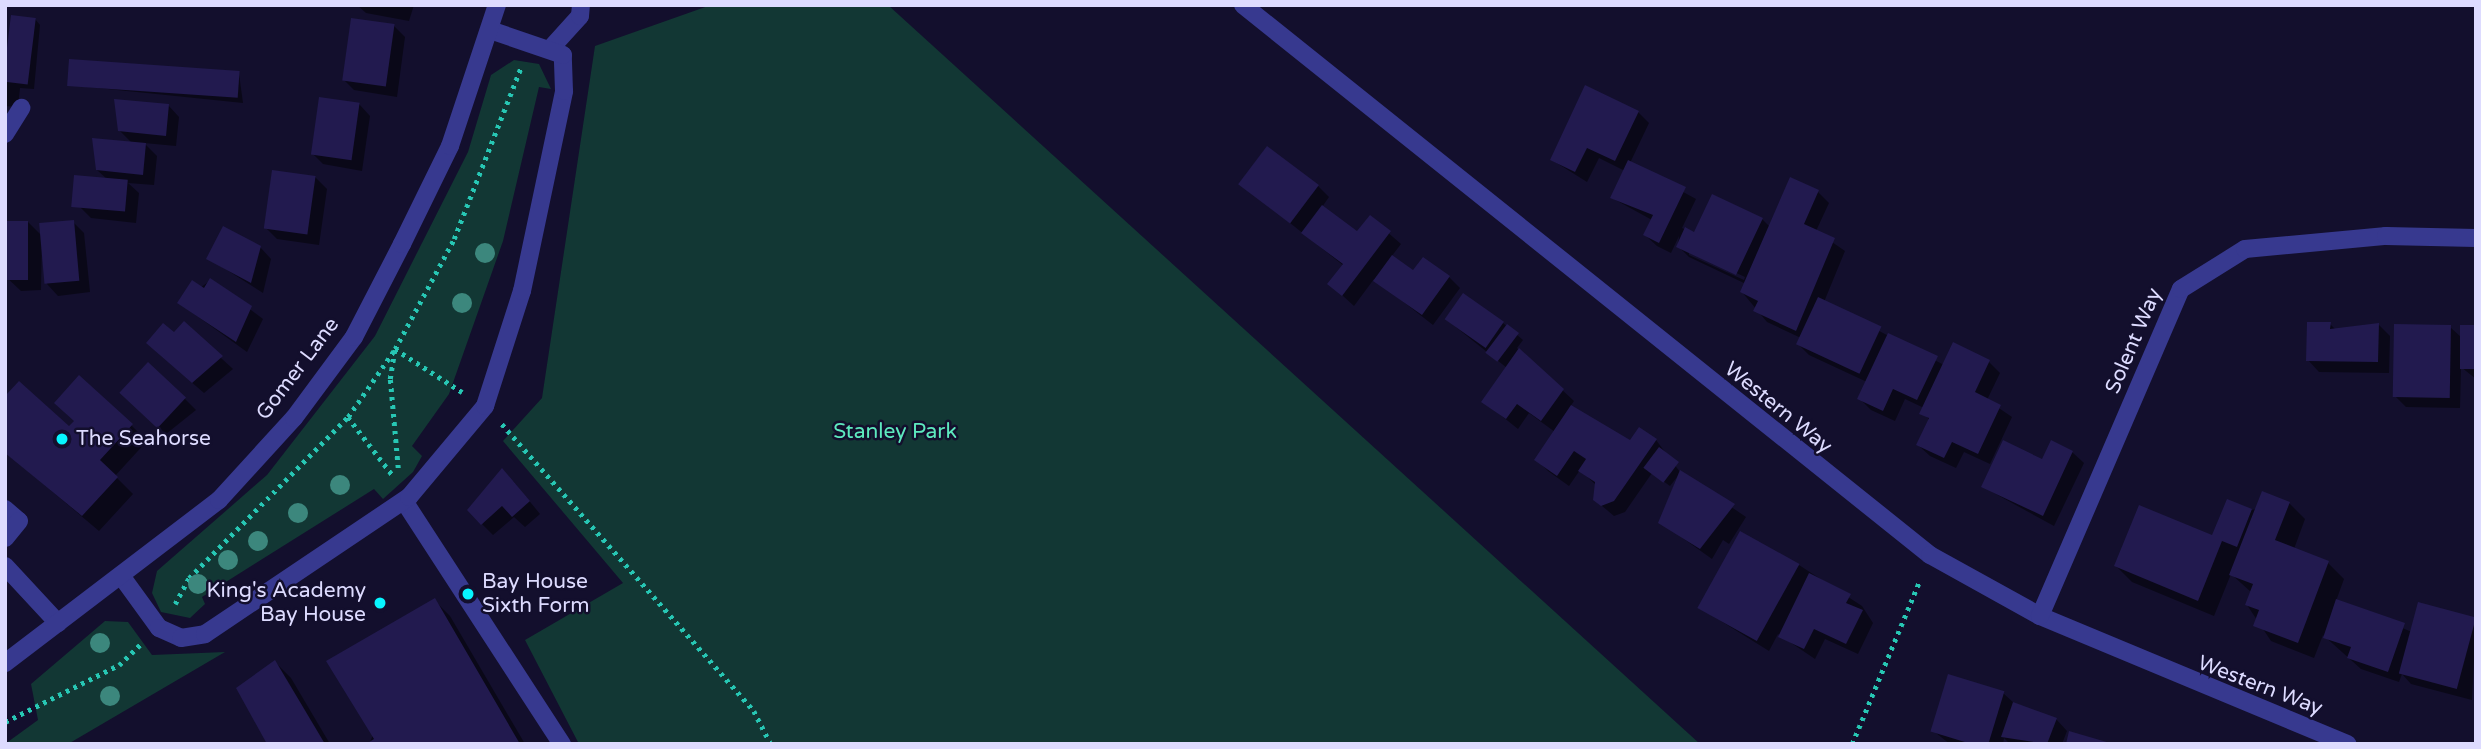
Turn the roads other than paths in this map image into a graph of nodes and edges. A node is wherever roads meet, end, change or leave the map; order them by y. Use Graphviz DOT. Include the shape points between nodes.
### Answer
graph roads {
  1 [pos="497,5"];
  2 [pos="581,5"];
  3 [pos="1243,5"];
  4 [pos="492,31"];
  5 [pos="551,48"];
  6 [pos="21,108"];
  7 [pos="5,134"];
  8 [pos="2476,238"];
  9 [pos="406,499"];
  10 [pos="5,509"];
  11 [pos="5,538"];
  12 [pos="5,566"];
  13 [pos="122,578"];
  14 [pos="2040,616"];
  15 [pos="58,624"];
  16 [pos="5,663"];
  17 [pos="562,744"];
  18 [pos="2347,744"];
  1 -- 4 [label="street, Gomer Lane"];
  2 -- 5 [label="street" via="580,16"];
  3 -- 14 [label="street, Western Way" via="1930,555"];
  4 -- 5 [label="street"];
  4 -- 13 [label="street, Gomer Lane" via="450,146 354,337 219,500"];
  5 -- 9 [label="street" via="563,55 564,91 522,291 485,407"];
  6 -- 7 [label="street"];
  8 -- 14 [label="street, Solent Way" via="2386,236 2245,249 2181,289"];
  9 -- 13 [label="street" via="205,634 181,638 159,628"];
  9 -- 17 [label="street"];
  10 -- 11 [label="street" via="19,521"];
  12 -- 15 [label="street"];
  13 -- 15 [label="street, Gomer Lane"];
  14 -- 18 [label="street, Western Way"];
  15 -- 16 [label="street, Gomer Lane"];
}
